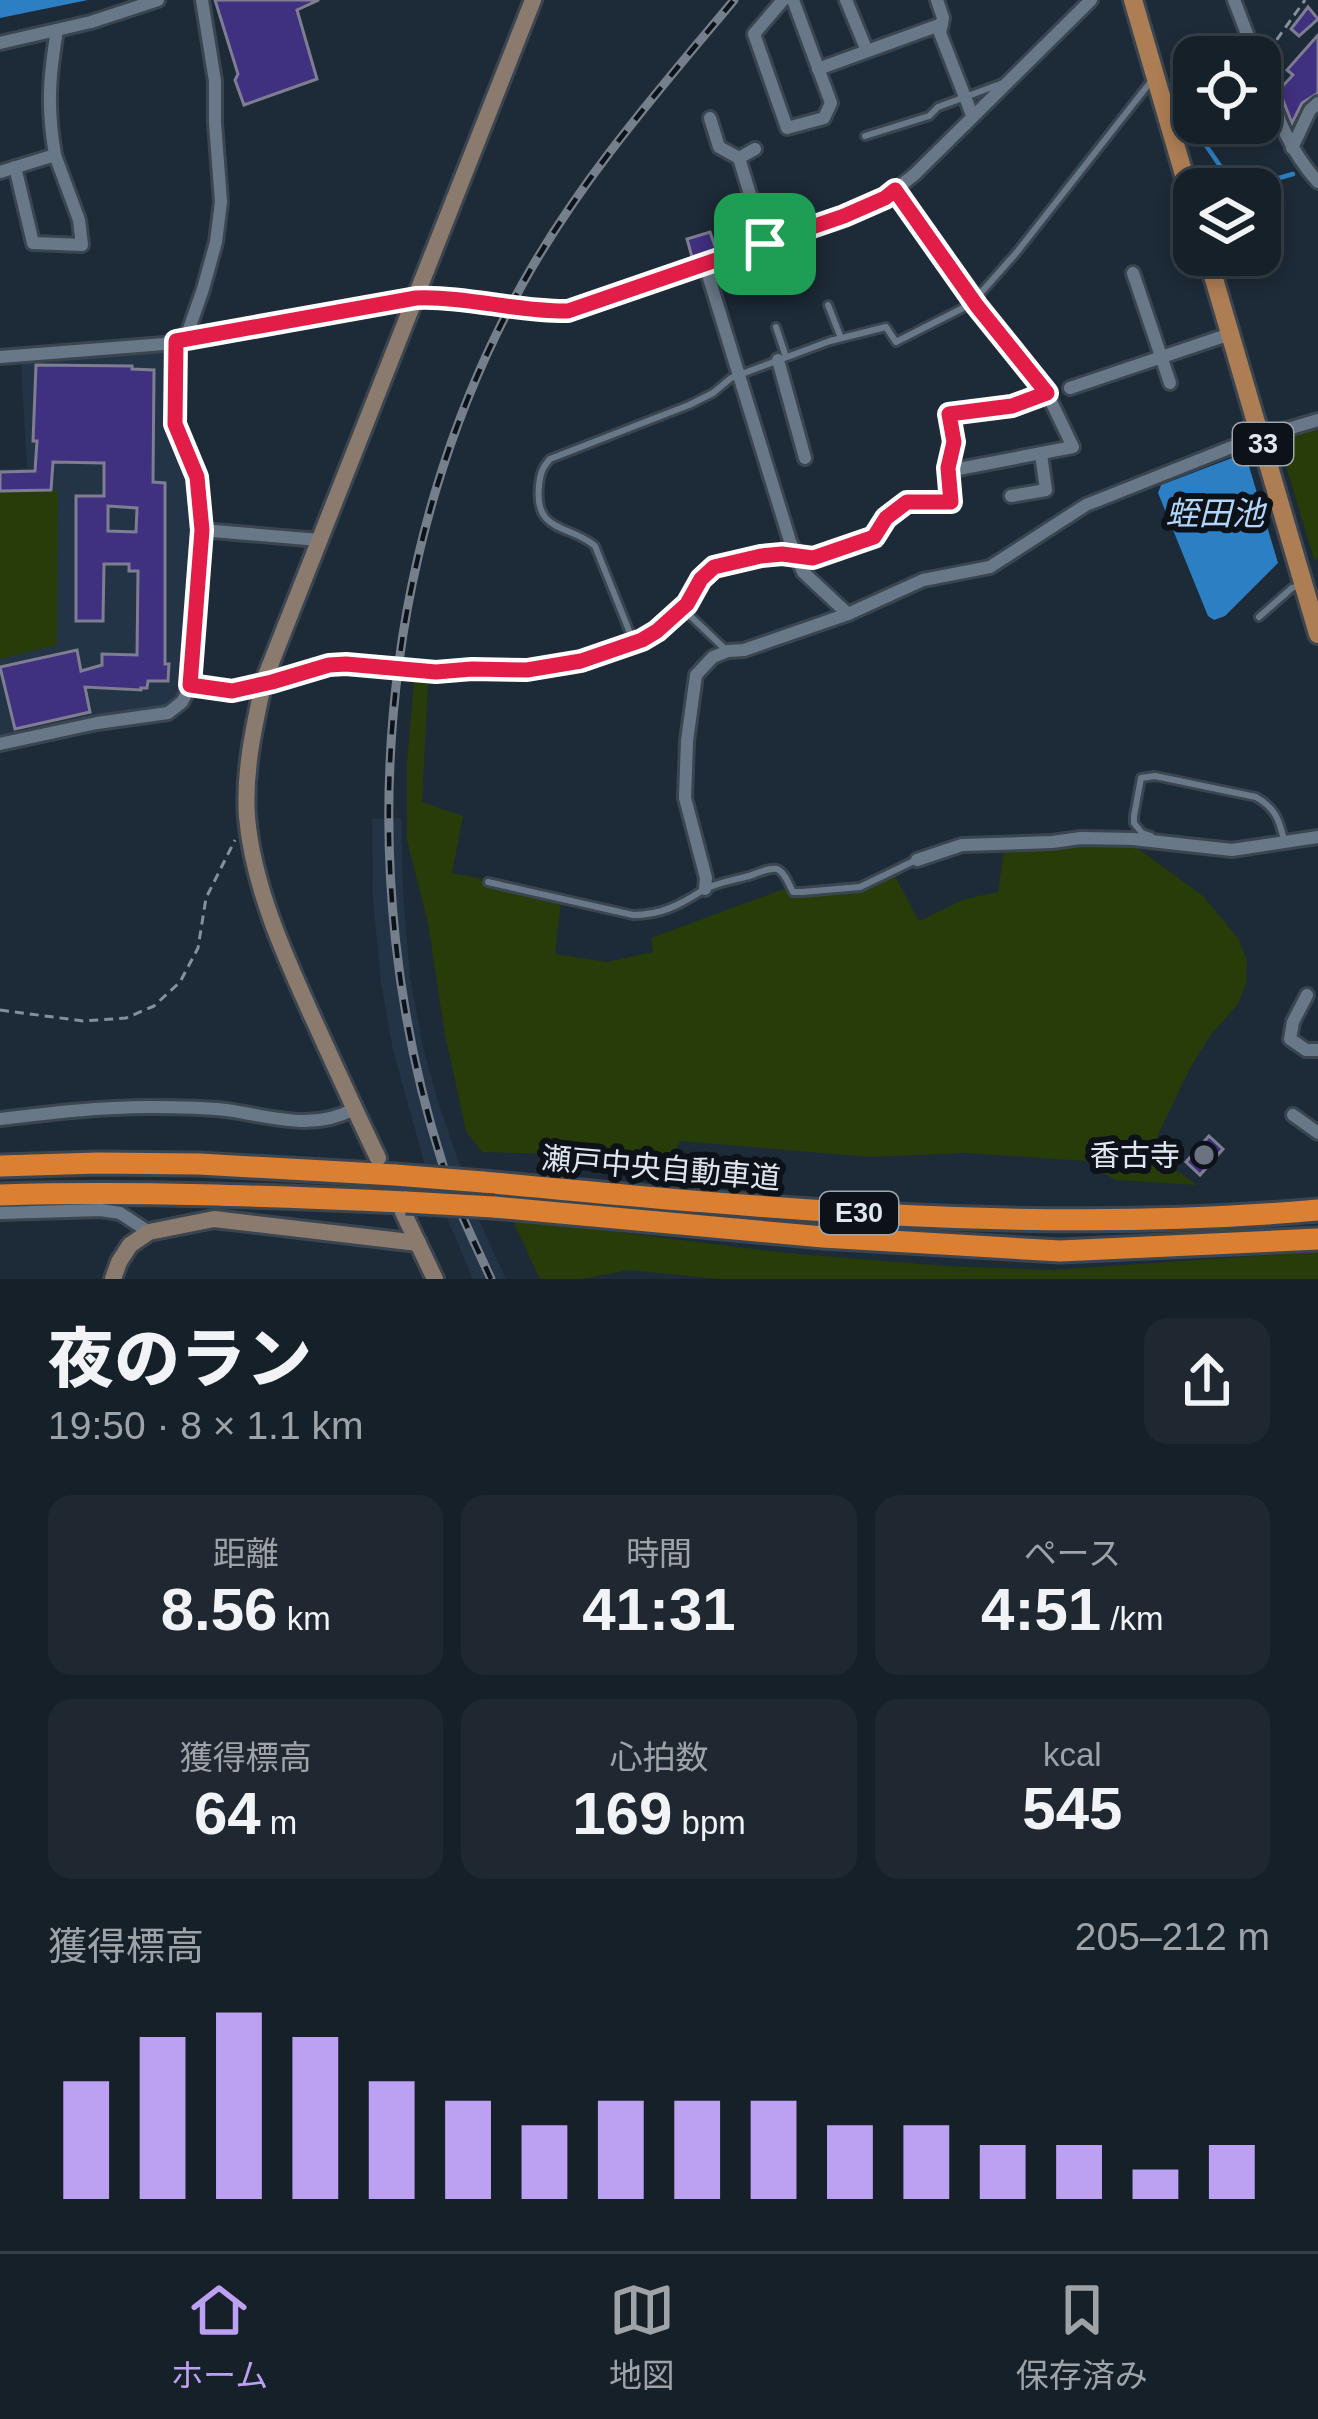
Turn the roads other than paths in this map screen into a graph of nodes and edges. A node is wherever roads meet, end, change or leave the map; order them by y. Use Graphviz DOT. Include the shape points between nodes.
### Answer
graph roads {
  1 [pos="158,0"];
  2 [pos="202,0"];
  3 [pos="533,0"];
  4 [pos="783,0"];
  5 [pos="793,0"];
  6 [pos="846,0"];
  7 [pos="937,0"];
  8 [pos="1090,0"];
  9 [pos="1132,0"];
  10 [pos="1234,0"];
  11 [pos="942,25"];
  12 [pos="57,30"];
  13 [pos="1249,36"];
  14 [pos="0,43"];
  15 [pos="867,51"];
  16 [pos="818,69"];
  17 [pos="1155,76"];
  18 [pos="1006,82"];
  19 [pos="965,97"];
  20 [pos="1318,103"];
  21 [pos="972,115"];
  22 [pos="710,118"];
  23 [pos="1281,129"];
  24 [pos="865,136"];
  25 [pos="1292,148"];
  26 [pos="755,149"];
  27 [pos="55,155"];
  28 [pos="739,158"];
  29 [pos="15,167"];
  30 [pos="1182,168"];
  31 [pos="0,172"];
  32 [pos="1318,182"];
  33 [pos="895,190"];
  34 [pos="765,244"];
  35 [pos="705,265"];
  36 [pos="1133,273"];
  37 [pos="1214,276"];
  38 [pos="416,298"];
  39 [pos="974,301"];
  40 [pos="828,305"];
  41 [pos="776,326"];
  42 [pos="1230,334"];
  43 [pos="841,338"];
  44 [pos="176,341"];
  45 [pos="0,357"];
  46 [pos="1161,358"];
  47 [pos="782,359"];
  48 [pos="738,376"];
  49 [pos="1170,383"];
  50 [pos="1070,388"];
  51 [pos="1047,393"];
  52 [pos="1318,420"];
  53 [pos="813,427"];
  54 [pos="798,431"];
  55 [pos="1261,437"];
  56 [pos="1041,454"];
  57 [pos="805,458"];
  58 [pos="948,471"];
  59 [pos="1012,496"];
  60 [pos="202,530"];
  61 [pos="319,541"];
  62 [pos="797,557"];
  63 [pos="1303,583"];
  64 [pos="682,608"];
  65 [pos="848,614"];
  66 [pos="1259,616"];
  67 [pos="1318,634"];
  68 [pos="634,643"];
  69 [pos="728,651"];
  70 [pos="190,685"];
  71 [pos="0,744"];
  72 [pos="1318,837"];
  73 [pos="1284,843"];
  74 [pos="1171,844"];
  75 [pos="917,860"];
  76 [pos="488,882"];
  77 [pos="705,889"];
  78 [pos="1307,995"];
  79 [pos="1318,1050"];
  80 [pos="354,1109"];
  81 [pos="1293,1115"];
  82 [pos="0,1119"];
  83 [pos="1318,1133"];
  84 [pos="378,1158"];
  85 [pos="0,1166"];
  86 [pos="0,1195"];
  87 [pos="405,1207"];
  88 [pos="1318,1210"];
  89 [pos="0,1213"];
  90 [pos="149,1232"];
  91 [pos="1318,1239"];
  92 [pos="418,1243"];
  93 [pos="113,1279"];
  94 [pos="435,1279"];
  1 -- 12 [label="street"];
  2 -- 44 [label="street" via="221,202 203,289 188,332"];
  3 -- 38 [label="street"];
  4 -- 16 [label="street" via="754,34 787,128 824,118 831,103"];
  5 -- 16 [label="street"];
  6 -- 15 [label="street"];
  7 -- 11 [label="street"];
  8 -- 18 [label="street"];
  9 -- 17 [label="main road"];
  10 -- 13 [label="street"];
  11 -- 15 [label="street"];
  11 -- 19 [label="street"];
  12 -- 14 [label="street"];
  12 -- 27 [label="street" via="48,79"];
  15 -- 16 [label="street"];
  17 -- 30 [label="main road"];
  17 -- 39 [label="lane"];
  18 -- 19 [label="lane"];
  18 -- 21 [label="street"];
  19 -- 21 [label="street"];
  19 -- 24 [label="lane"];
  20 -- 25 [label="street"];
  21 -- 33 [label="street"];
  22 -- 28 [label="street" via="719,147"];
  23 -- 25 [label="street"];
  25 -- 32 [label="street"];
  26 -- 28 [label="street"];
  27 -- 29 [label="street"];
  27 -- 29 [label="street" via="82,245 32,242"];
  28 -- 34 [label="street"];
  29 -- 31 [label="street"];
  33 -- 34 [label="street"];
  33 -- 39 [label="street"];
  34 -- 35 [label="street"];
  35 -- 38 [label="street" via="568,311"];
  35 -- 48 [label="street"];
  36 -- 46 [label="street"];
  37 -- 42 [label="main road, 33"];
  38 -- 44 [label="street"];
  38 -- 61 [label="street"];
  39 -- 43 [label="lane" via="896,342 886,327"];
  39 -- 51 [label="lane"];
  40 -- 43 [label="lane"];
  41 -- 47 [label="lane"];
  42 -- 46 [label="street"];
  42 -- 55 [label="main road, 33"];
  43 -- 47 [label="lane"];
  44 -- 45 [label="street"];
  44 -- 60 [label="street" via="175,424 197,477"];
  46 -- 49 [label="street"];
  46 -- 50 [label="street"];
  47 -- 48 [label="lane"];
  47 -- 54 [label="street"];
  48 -- 62 [label="street"];
  48 -- 68 [label="lane" via="689,405 544,464 544,518 595,546"];
  51 -- 56 [label="street" via="1073,446"];
  51 -- 58 [label="lane" via="949,414"];
  52 -- 55 [label="street"];
  53 -- 54 [label="street"];
  54 -- 57 [label="street"];
  55 -- 63 [label="main road, 33"];
  55 -- 65 [label="street" via="1086,505 990,567 923,580"];
  56 -- 58 [label="street"];
  56 -- 59 [label="street" via="1046,490"];
  58 -- 62 [label="lane" via="951,502 907,502 874,537"];
  60 -- 61 [label="street"];
  60 -- 70 [label="street"];
  61 -- 80 [label="street" via="263,684 247,817 284,950"];
  62 -- 64 [label="lane" via="714,567"];
  62 -- 65 [label="street"];
  63 -- 66 [label="lane"];
  63 -- 67 [label="main road, 33"];
  64 -- 68 [label="lane"];
  64 -- 69 [label="lane"];
  65 -- 69 [label="street"];
  68 -- 70 [label="lane" via="553,667 436,672 346,664 232,691"];
  69 -- 77 [label="street" via="696,675 687,741 685,798"];
  70 -- 71 [label="street" via="168,712"];
  72 -- 73 [label="street"];
  73 -- 74 [label="street" via="1232,850"];
  73 -- 74 [label="lane" via="1271,806 1256,797 1142,778 1134,823"];
  74 -- 75 [label="street" via="1081,838 962,845"];
  75 -- 77 [label="lane" via="839,890 793,892 777,869"];
  76 -- 77 [label="lane" via="633,915 681,905"];
  78 -- 79 [label="street" via="1290,1039"];
  80 -- 82 [label="street" via="318,1122 150,1107"];
  80 -- 84 [label="street"];
  81 -- 83 [label="street"];
  85 -- 88 [label="highway, 瀬戸中央自動車道 / E30, bridge" via="200,1164 969,1219"];
  86 -- 87 [label="highway, 瀬戸中央自動車道 / E30" via="196,1193"];
  87 -- 91 [label="highway, 瀬戸中央自動車道 / E30, bridge" via="1060,1250"];
  87 -- 92 [label="street"];
  89 -- 90 [label="street" via="101,1210"];
  90 -- 92 [label="street" via="214,1219"];
  90 -- 93 [label="street" via="130,1245"];
  92 -- 94 [label="street"];
}
